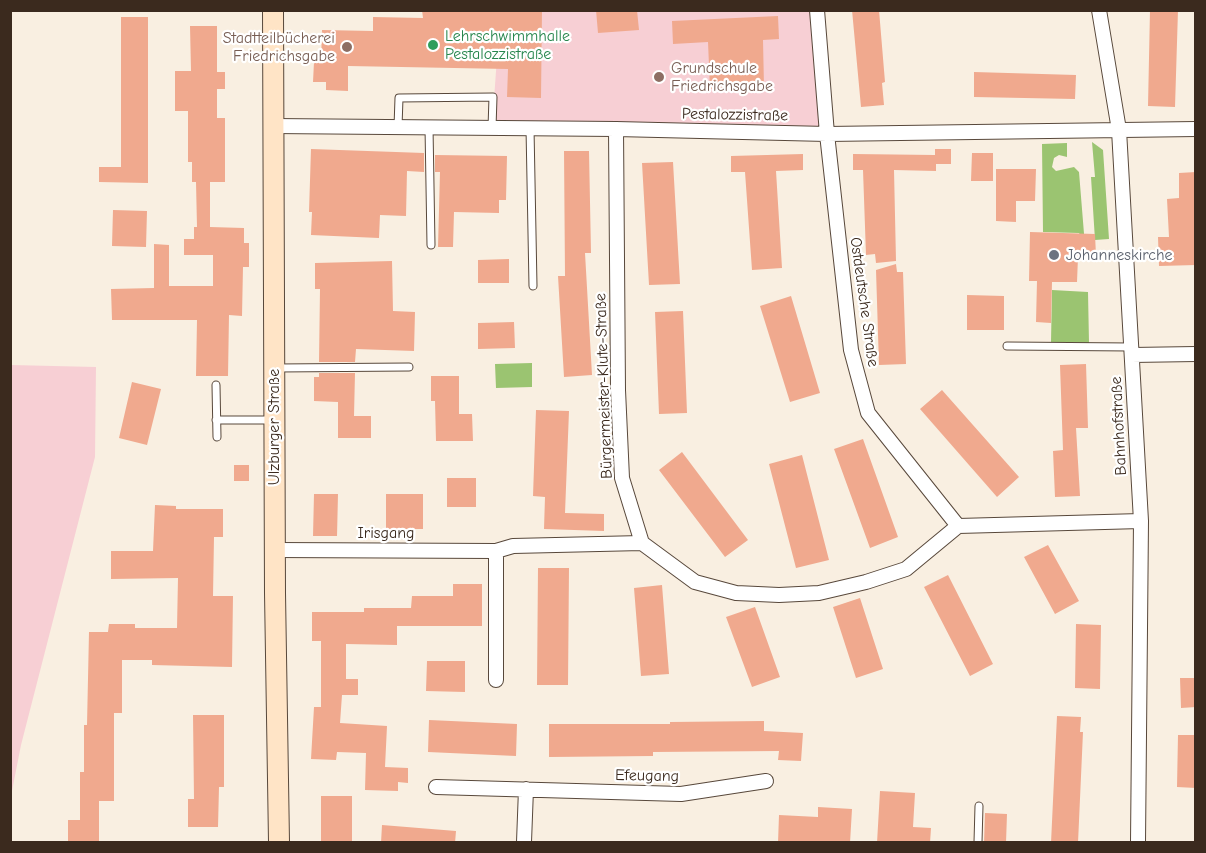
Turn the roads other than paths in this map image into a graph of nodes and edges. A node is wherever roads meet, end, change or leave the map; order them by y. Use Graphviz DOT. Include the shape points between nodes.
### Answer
graph roads {
  1 [pos="273,10"];
  2 [pos="817,10"];
  3 [pos="1099,10"];
  4 [pos="273,126"];
  5 [pos="398,127"];
  6 [pos="429,127"];
  7 [pos="492,128"];
  8 [pos="530,128"];
  9 [pos="616,129"];
  10 [pos="1196,129"];
  11 [pos="1119,130"];
  12 [pos="827,134"];
  13 [pos="431,246"];
  14 [pos="533,286"];
  15 [pos="1008,346"];
  16 [pos="1131,351"];
  17 [pos="1196,354"];
  18 [pos="409,367"];
  19 [pos="274,368"];
  20 [pos="216,385"];
  21 [pos="216,420"];
  22 [pos="274,420"];
  23 [pos="217,437"];
  24 [pos="1141,521"];
  25 [pos="958,526"];
  26 [pos="642,543"];
  27 [pos="275,550"];
  28 [pos="496,551"];
  29 [pos="496,680"];
  30 [pos="766,781"];
  31 [pos="436,787"];
  32 [pos="526,789"];
  33 [pos="979,806"];
  34 [pos="279,843"];
  35 [pos="524,843"];
  36 [pos="978,843"];
  37 [pos="1138,843"];
  1 -- 4 [label="main road, Ulzburger Straße"];
  2 -- 12 [label="street, Ostdeutsche Straße"];
  3 -- 11 [label="street, Bahnhofstraße"];
  4 -- 5 [label="street, Pestalozzistraße"];
  4 -- 19 [label="main road, Ulzburger Straße"];
  5 -- 6 [label="street, Pestalozzistraße"];
  5 -- 7 [label="lane" via="399,98 493,98"];
  6 -- 7 [label="street, Pestalozzistraße"];
  6 -- 13 [label="lane"];
  7 -- 8 [label="street, Pestalozzistraße"];
  8 -- 9 [label="street, Pestalozzistraße"];
  8 -- 14 [label="lane"];
  9 -- 12 [label="street, Pestalozzistraße"];
  9 -- 26 [label="street, Bürgermeister-Klute-Straße" via="622,478"];
  10 -- 11 [label="street, Pestalozzistraße"];
  11 -- 12 [label="street, Pestalozzistraße"];
  11 -- 16 [label="street, Bahnhofstraße"];
  12 -- 25 [label="street, Ostdeutsche Straße" via="851,350 868,413"];
  15 -- 16 [label="lane"];
  16 -- 17 [label="street"];
  16 -- 24 [label="street, Bahnhofstraße"];
  18 -- 19 [label="lane"];
  19 -- 22 [label="main road, Ulzburger Straße"];
  20 -- 21 [label="lane"];
  21 -- 22 [label="lane"];
  21 -- 23 [label="lane"];
  22 -- 27 [label="main road, Ulzburger Straße"];
  24 -- 25 [label="street"];
  24 -- 37 [label="street, Bahnhofstraße"];
  25 -- 26 [label="street" via="906,569 819,593 736,593 695,582"];
  26 -- 28 [label="street, Irisgang" via="513,546"];
  27 -- 28 [label="street, Irisgang"];
  27 -- 34 [label="main road, Ulzburger Straße"];
  28 -- 29 [label="street"];
  30 -- 32 [label="street, Efeugang" via="681,794"];
  31 -- 32 [label="street, Efeugang"];
  32 -- 35 [label="street"];
  33 -- 36 [label="lane"];
}
